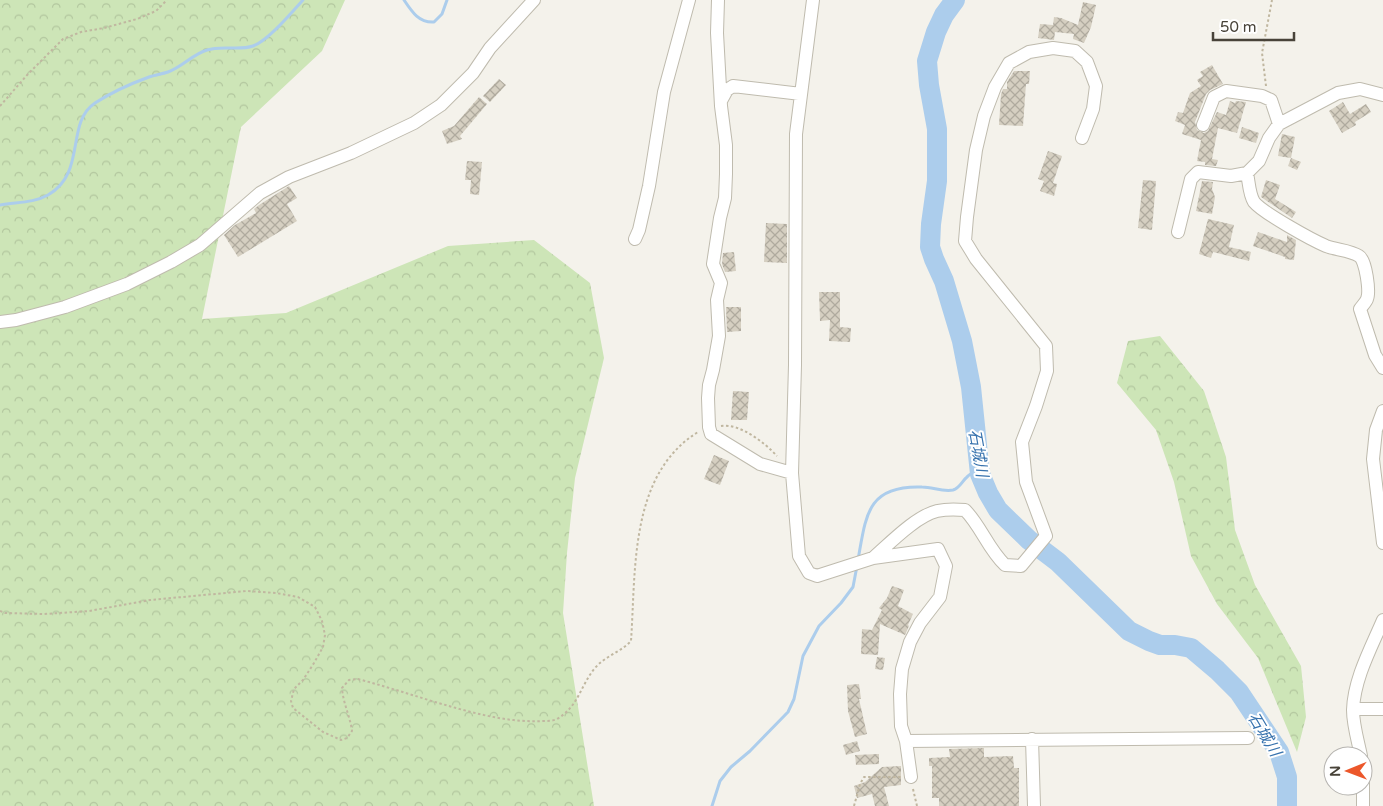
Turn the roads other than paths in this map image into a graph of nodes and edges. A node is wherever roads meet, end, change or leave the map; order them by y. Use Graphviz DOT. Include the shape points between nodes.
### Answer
graph roads {
  1 [pos="534,0"];
  2 [pos="690,0"];
  3 [pos="718,0"];
  4 [pos="813,0"];
  5 [pos="801,94"];
  6 [pos="1383,95"];
  7 [pos="721,101"];
  8 [pos="1279,124"];
  9 [pos="1203,125"];
  10 [pos="1082,138"];
  11 [pos="1247,172"];
  12 [pos="1178,232"];
  13 [pos="635,238"];
  14 [pos="0,322"];
  15 [pos="1383,368"];
  16 [pos="1383,411"];
  17 [pos="792,473"];
  18 [pos="1383,542"];
  19 [pos="873,558"];
  20 [pos="1383,620"];
  21 [pos="1353,708"];
  22 [pos="1383,709"];
  23 [pos="1248,738"];
  24 [pos="1032,739"];
  25 [pos="906,741"];
  26 [pos="1359,746"];
  27 [pos="911,777"];
  28 [pos="1034,806"];
  1 -- 14 [label="street" via="490,48 473,73 441,105 414,123 351,154 289,177 260,193 200,245 127,284 65,307"];
  2 -- 13 [label="street" via="664,92 648,186"];
  3 -- 7 [label="street"];
  4 -- 5 [label="street"];
  5 -- 7 [label="street" via="733,86"];
  5 -- 17 [label="street" via="796,134"];
  6 -- 8 [label="street" via="1360,89 1338,93"];
  7 -- 17 [label="street" via="726,145 725,190 713,264 721,283 717,300 718,336 709,385 709,427 711,434 760,464"];
  8 -- 9 [label="street" via="1271,100 1226,91 1214,97"];
  8 -- 11 [label="street" via="1259,161"];
  10 -- 19 [label="street" via="1093,109 1096,86 1087,62 1075,51 1052,48 1029,52 1009,63 984,116 965,233 965,241 976,259 1046,346 1047,371 1022,442 1026,482 1046,536 1021,566 1005,565 964,510 935,511 912,524"];
  11 -- 12 [label="street" via="1231,176 1198,172 1190,178"];
  11 -- 15 [label="street" via="1251,195 1262,209 1313,240 1363,260 1368,298 1360,308 1375,355"];
  16 -- 18 [label="street" via="1376,430 1373,459"];
  17 -- 19 [label="street" via="799,556 809,573 817,576"];
  19 -- 25 [label="street" via="938,549 946,566 940,597 920,623 904,659 900,702 901,726"];
  20 -- 21 [label="street" via="1360,675"];
  21 -- 22 [label="street"];
  21 -- 26 [label="street"];
  23 -- 24 [label="street"];
  24 -- 25 [label="street"];
  24 -- 28 [label="street"];
  25 -- 27 [label="street"];
}
